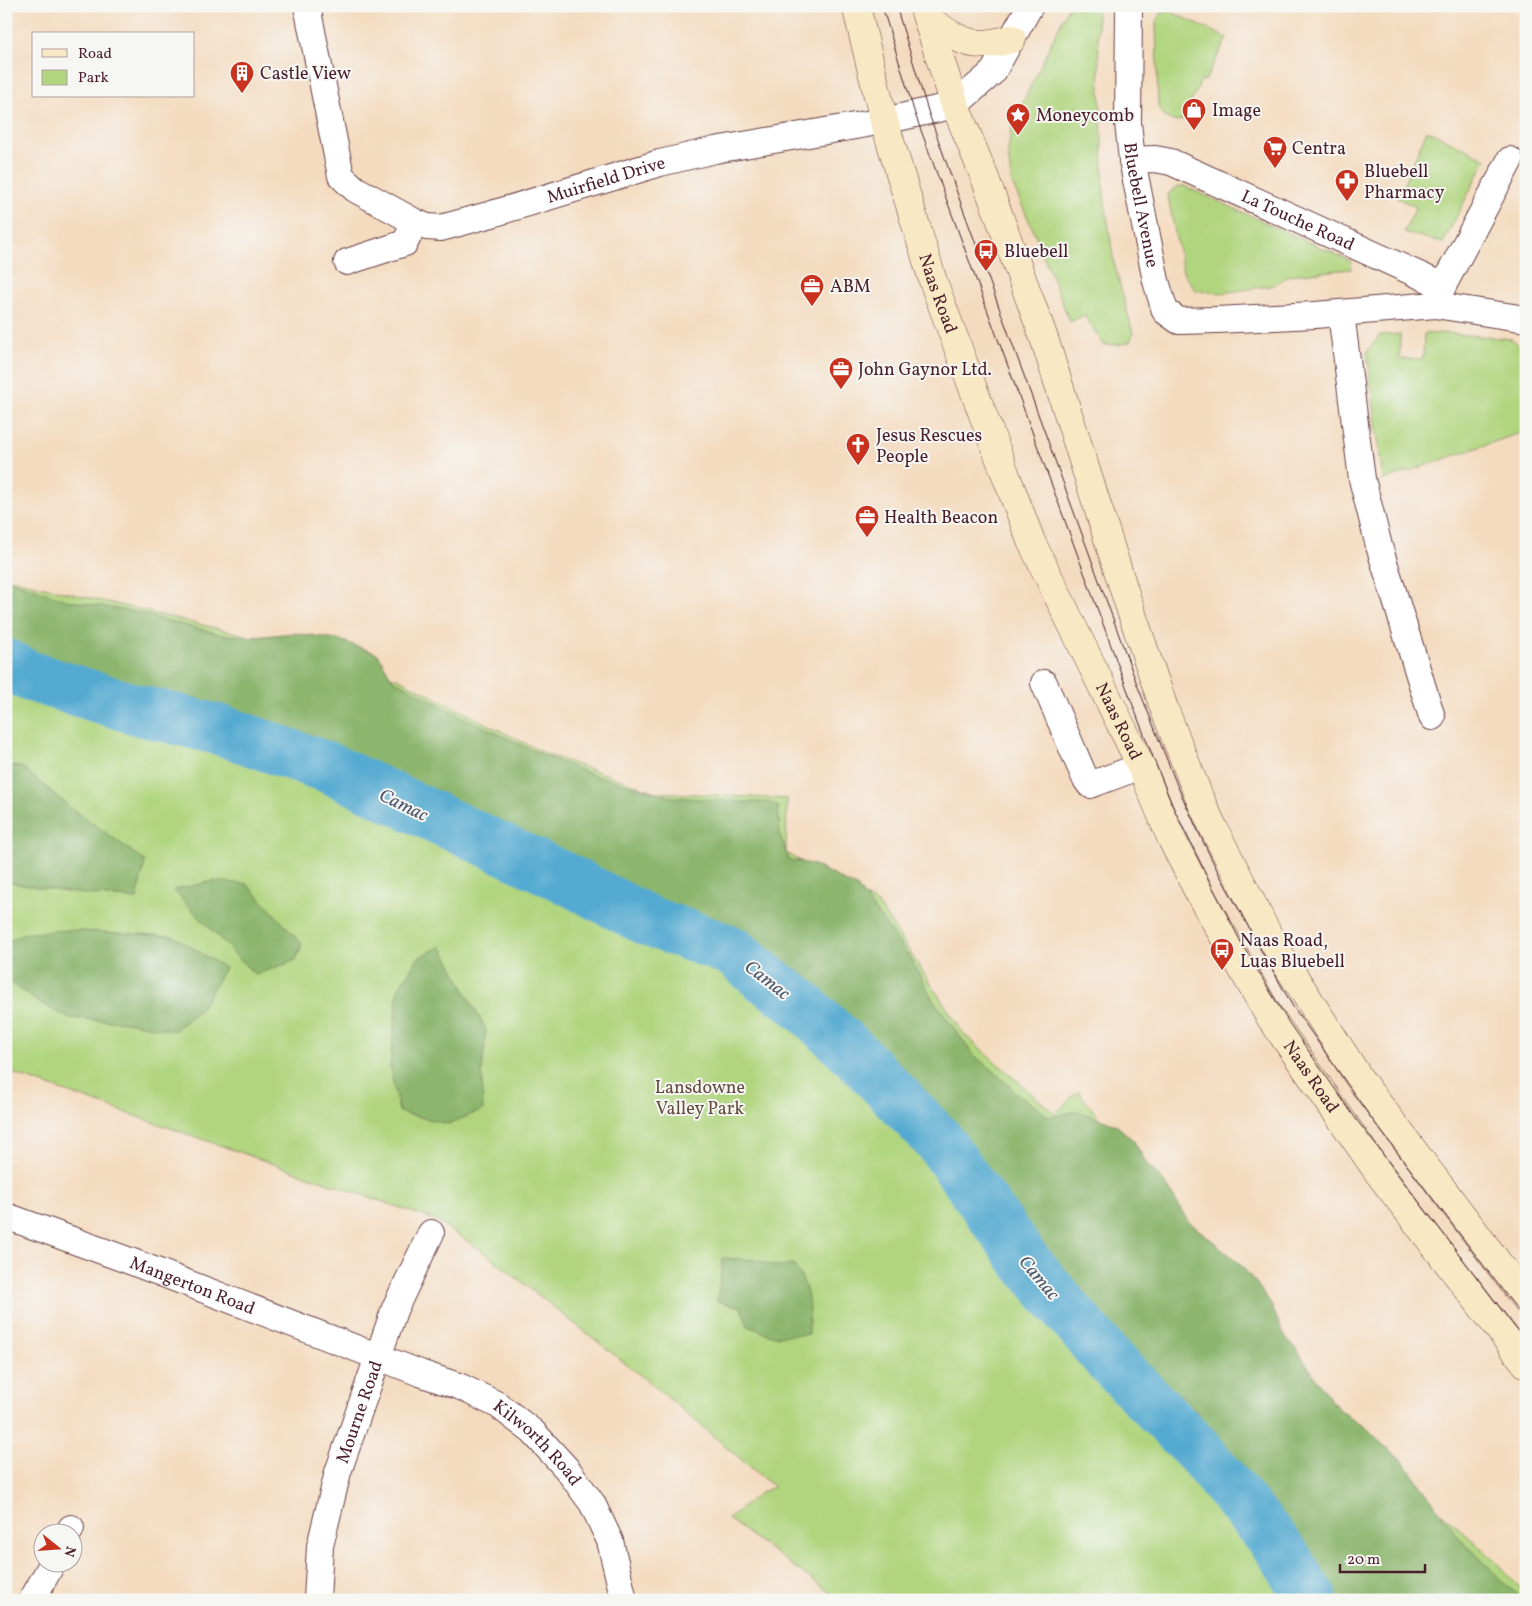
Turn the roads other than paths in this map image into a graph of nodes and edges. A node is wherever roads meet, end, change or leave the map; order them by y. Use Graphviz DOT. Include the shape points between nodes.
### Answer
graph roads {
  1 [pos="307,6"];
  2 [pos="856,6"];
  3 [pos="1030,6"];
  4 [pos="1129,6"];
  5 [pos="925,12"];
  6 [pos="1012,39"];
  7 [pos="955,105"];
  8 [pos="884,120"];
  9 [pos="1132,160"];
  10 [pos="1510,160"];
  11 [pos="415,222"];
  12 [pos="347,262"];
  13 [pos="1439,295"];
  14 [pos="1165,311"];
  15 [pos="1341,313"];
  16 [pos="1526,319"];
  17 [pos="1044,683"];
  18 [pos="1432,717"];
  19 [pos="1141,766"];
  20 [pos="6,1216"];
  21 [pos="431,1233"];
  22 [pos="1526,1300"];
  23 [pos="378,1356"];
  24 [pos="1526,1364"];
  25 [pos="46,1574"];
  26 [pos="32,1600"];
  27 [pos="316,1600"];
  28 [pos="624,1600"];
  1 -- 11 [label="street, Muirfield Drive" via="341,176 355,189"];
  2 -- 8 [label="main road, Naas Road"];
  3 -- 6 [label="street"];
  4 -- 9 [label="street, Bluebell Avenue" via="1128,123"];
  5 -- 6 [label="main road" via="949,34 967,42 983,44"];
  5 -- 7 [label="main road"];
  6 -- 7 [label="street" via="993,72"];
  7 -- 8 [label="street, Muirfield Drive"];
  7 -- 22 [label="main road" via="1044,338 1161,698 1214,829 1272,942 1361,1081"];
  8 -- 11 [label="street, Muirfield Drive" via="660,163 441,228"];
  8 -- 19 [label="main road, Naas Road" via="934,281 1031,541"];
  9 -- 13 [label="street, La Touche Road" via="1171,162"];
  9 -- 14 [label="street, Bluebell Avenue"];
  10 -- 13 [label="street"];
  11 -- 12 [label="street" via="406,243"];
  13 -- 15 [label="street, La Touche Road"];
  13 -- 16 [label="street, La Touche Road"];
  14 -- 15 [label="street, La Touche Road" via="1179,321"];
  15 -- 18 [label="street" via="1362,479 1379,546"];
  17 -- 19 [label="street" via="1090,785"];
  19 -- 24 [label="main road, Naas Road" via="1171,838 1198,891 1268,1014 1380,1175"];
  20 -- 23 [label="street, Mangerton Road"];
  21 -- 23 [label="street, Mourne Road" via="395,1308"];
  23 -- 27 [label="street, Mourne Road" via="338,1472 320,1546"];
  23 -- 28 [label="street, Kilworth Road" via="461,1387 498,1405 533,1432 567,1469 592,1503 610,1541"];
  25 -- 26 [label="street"];
}
